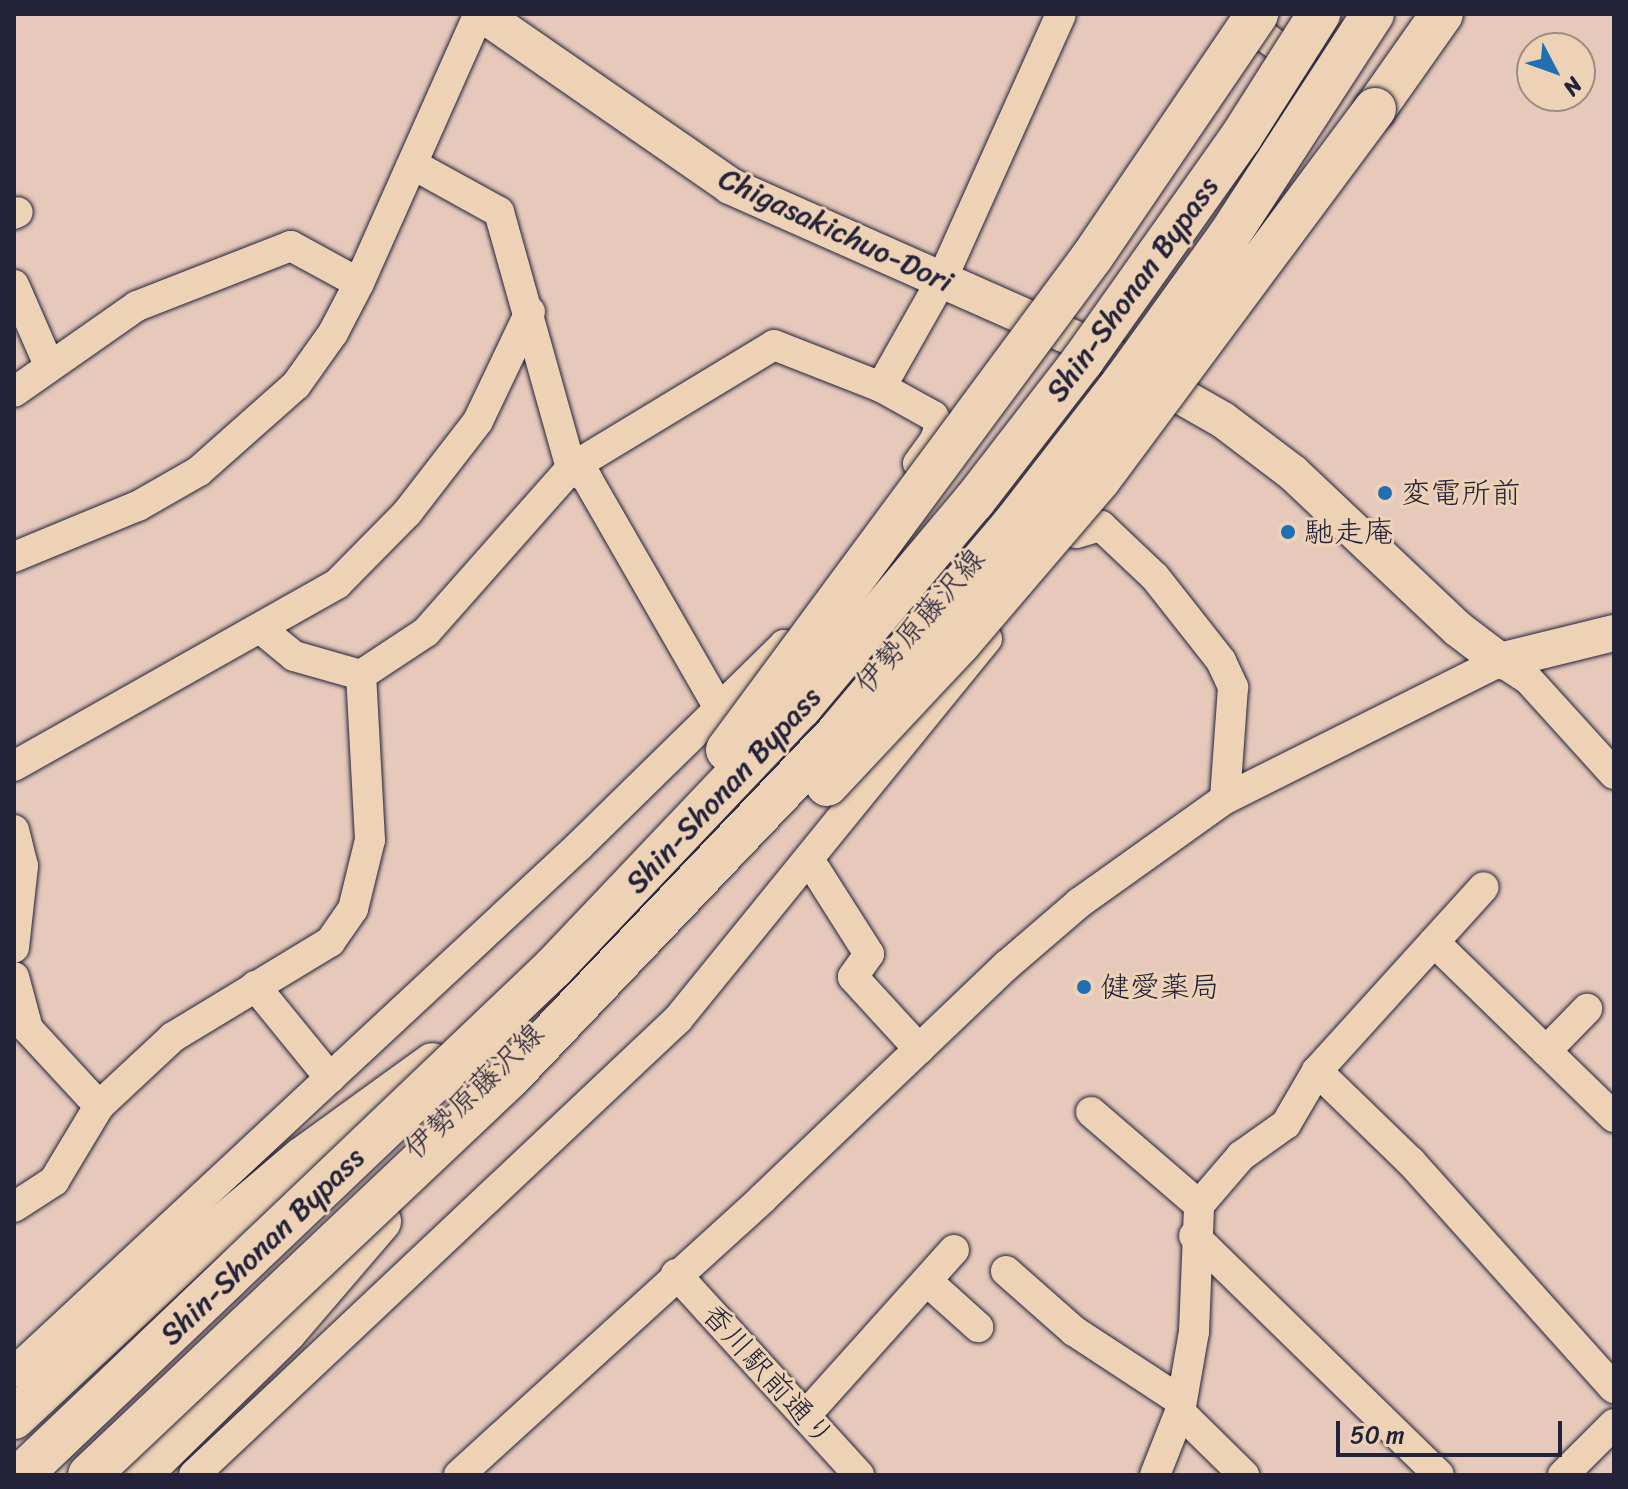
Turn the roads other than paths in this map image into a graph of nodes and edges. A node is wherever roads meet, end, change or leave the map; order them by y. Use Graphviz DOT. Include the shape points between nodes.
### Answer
graph roads {
  1 [pos="480,14"];
  2 [pos="1061,14"];
  3 [pos="1255,14"];
  4 [pos="1319,14"];
  5 [pos="1333,14"];
  6 [pos="1373,14"];
  7 [pos="1394,14"];
  8 [pos="1442,14"];
  9 [pos="1464,14"];
  10 [pos="1302,64"];
  11 [pos="414,165"];
  12 [pos="1260,201"];
  13 [pos="1305,236"];
  14 [pos="1277,274"];
  15 [pos="942,279"];
  16 [pos="359,283"];
  17 [pos="14,285"];
  18 [pos="530,312"];
  19 [pos="1115,357"];
  20 [pos="49,365"];
  21 [pos="881,387"];
  22 [pos="14,392"];
  23 [pos="571,468"];
  24 [pos="1028,493"];
  25 [pos="1076,533"];
  26 [pos="14,557"];
  27 [pos="260,628"];
  28 [pos="1614,633"];
  29 [pos="784,645"];
  30 [pos="1500,661"];
  31 [pos="361,675"];
  32 [pos="834,685"];
  33 [pos="719,708"];
  34 [pos="14,766"];
  35 [pos="1614,774"];
  36 [pos="1225,799"];
  37 [pos="14,830"];
  38 [pos="810,861"];
  39 [pos="1484,887"];
  40 [pos="1434,942"];
  41 [pos="14,948"];
  42 [pos="14,977"];
  43 [pos="564,978"];
  44 [pos="255,986"];
  45 [pos="1587,1009"];
  46 [pos="919,1049"];
  47 [pos="1546,1051"];
  48 [pos="1317,1071"];
  49 [pos="330,1078"];
  50 [pos="99,1106"];
  51 [pos="1091,1112"];
  52 [pos="1614,1117"];
  53 [pos="390,1188"];
  54 [pos="1199,1205"];
  55 [pos="14,1207"];
  56 [pos="1194,1236"];
  57 [pos="954,1250"];
  58 [pos="1006,1271"];
  59 [pos="676,1274"];
  60 [pos="927,1281"];
  61 [pos="978,1327"];
  62 [pos="14,1372"];
  63 [pos="1614,1388"];
  64 [pos="1180,1406"];
  65 [pos="805,1416"];
  66 [pos="14,1418"];
  67 [pos="1614,1424"];
  68 [pos="852,1472"];
  69 [pos="21,1475"];
  70 [pos="35,1475"];
  71 [pos="73,1475"];
  72 [pos="89,1475"];
  73 [pos="139,1475"];
  74 [pos="194,1475"];
  75 [pos="459,1475"];
  76 [pos="1155,1475"];
  77 [pos="1244,1475"];
  78 [pos="1439,1475"];
  79 [pos="1563,1475"];
  1 -- 11 [label="street"];
  1 -- 15 [label="main road, Chigasakichuo-Dori" via="730,186"];
  2 -- 15 [label="street"];
  3 -- 10 [label="street" via="1257,31"];
  3 -- 43 [label="highway, bridge" via="1092,257"];
  4 -- 43 [label="highway, Shin-Shonan Bypass, bridge" via="1137,287 974,501"];
  5 -- 10 [label="main road, 伊勢原藤沢線"];
  6 -- 53 [label="highway, Shin-Shonan Bypass, bridge" via="1228,237 1015,522 839,731 696,887 520,1067"];
  7 -- 12 [label="main road, 伊勢原藤沢線"];
  8 -- 53 [label="highway, bridge" via="1164,398 959,644 753,860 594,1016 478,1121"];
  9 -- 13 [label="street"];
  10 -- 19 [label="main road, 伊勢原藤沢線"];
  11 -- 16 [label="street"];
  11 -- 18 [label="street" via="499,212"];
  12 -- 13 [label="street"];
  12 -- 19 [label="main road, 伊勢原藤沢線"];
  13 -- 14 [label="street"];
  15 -- 19 [label="main road, Chigasakichuo-Dori"];
  15 -- 21 [label="street"];
  16 -- 20 [label="street" via="291,246 137,306"];
  16 -- 26 [label="street" via="333,333 296,385 199,471 138,506"];
  17 -- 20 [label="street"];
  18 -- 23 [label="street"];
  18 -- 27 [label="street" via="478,421 407,513 337,584"];
  19 -- 24 [label="main road, 伊勢原藤沢線"];
  19 -- 30 [label="main road, Chigasakichuo-Dori" via="1223,420 1293,473 1458,629"];
  19 -- 32 [label="main road, 伊勢原藤沢線"];
  20 -- 22 [label="street"];
  21 -- 23 [label="street" via="774,345"];
  21 -- 29 [label="street" via="933,416 940,426 935,440"];
  23 -- 31 [label="street" via="426,632"];
  23 -- 33 [label="street" via="587,478"];
  24 -- 25 [label="street"];
  24 -- 43 [label="main road, 伊勢原藤沢線" via="832,724"];
  25 -- 36 [label="street" via="1101,526 1155,577 1221,661 1233,687"];
  25 -- 38 [label="street"];
  27 -- 31 [label="street" via="294,656"];
  27 -- 34 [label="street"];
  28 -- 30 [label="main road"];
  29 -- 32 [label="street"];
  29 -- 33 [label="street"];
  30 -- 35 [label="street" via="1528,679"];
  30 -- 36 [label="street"];
  31 -- 44 [label="street" via="370,840 353,909 330,942"];
  32 -- 43 [label="main road, 伊勢原藤沢線"];
  33 -- 49 [label="street"];
  36 -- 46 [label="street" via="1079,903"];
  37 -- 41 [label="street" via="23,866"];
  38 -- 46 [label="street" via="869,954 853,977"];
  38 -- 74 [label="street" via="678,1019"];
  39 -- 40 [label="street"];
  40 -- 47 [label="street"];
  40 -- 48 [label="street"];
  42 -- 50 [label="street" via="28,1029"];
  43 -- 66 [label="highway" via="303,1158 200,1245"];
  43 -- 69 [label="highway, Shin-Shonan Bypass, bridge"];
  43 -- 70 [label="main road, 伊勢原藤沢線"];
  43 -- 71 [label="main road, 伊勢原藤沢線"];
  43 -- 73 [label="highway" via="285,1332"];
  44 -- 49 [label="street"];
  44 -- 50 [label="street" via="173,1037"];
  45 -- 47 [label="street"];
  46 -- 59 [label="street"];
  47 -- 52 [label="street"];
  48 -- 54 [label="street" via="1286,1124 1241,1156"];
  48 -- 63 [label="street" via="1411,1162"];
  49 -- 62 [label="street"];
  50 -- 55 [label="street" via="54,1181"];
  51 -- 54 [label="street"];
  53 -- 72 [label="highway, Shin-Shonan Bypass, bridge"];
  54 -- 56 [label="street"];
  56 -- 64 [label="street" via="1194,1332"];
  56 -- 78 [label="street"];
  57 -- 60 [label="street"];
  58 -- 64 [label="street" via="1074,1331"];
  59 -- 65 [label="street, 香川駅前通り"];
  59 -- 75 [label="street"];
  60 -- 61 [label="street"];
  60 -- 65 [label="street"];
  64 -- 76 [label="street"];
  64 -- 77 [label="street"];
  65 -- 68 [label="street, 香川駅前通り"];
  67 -- 79 [label="street"];
}
